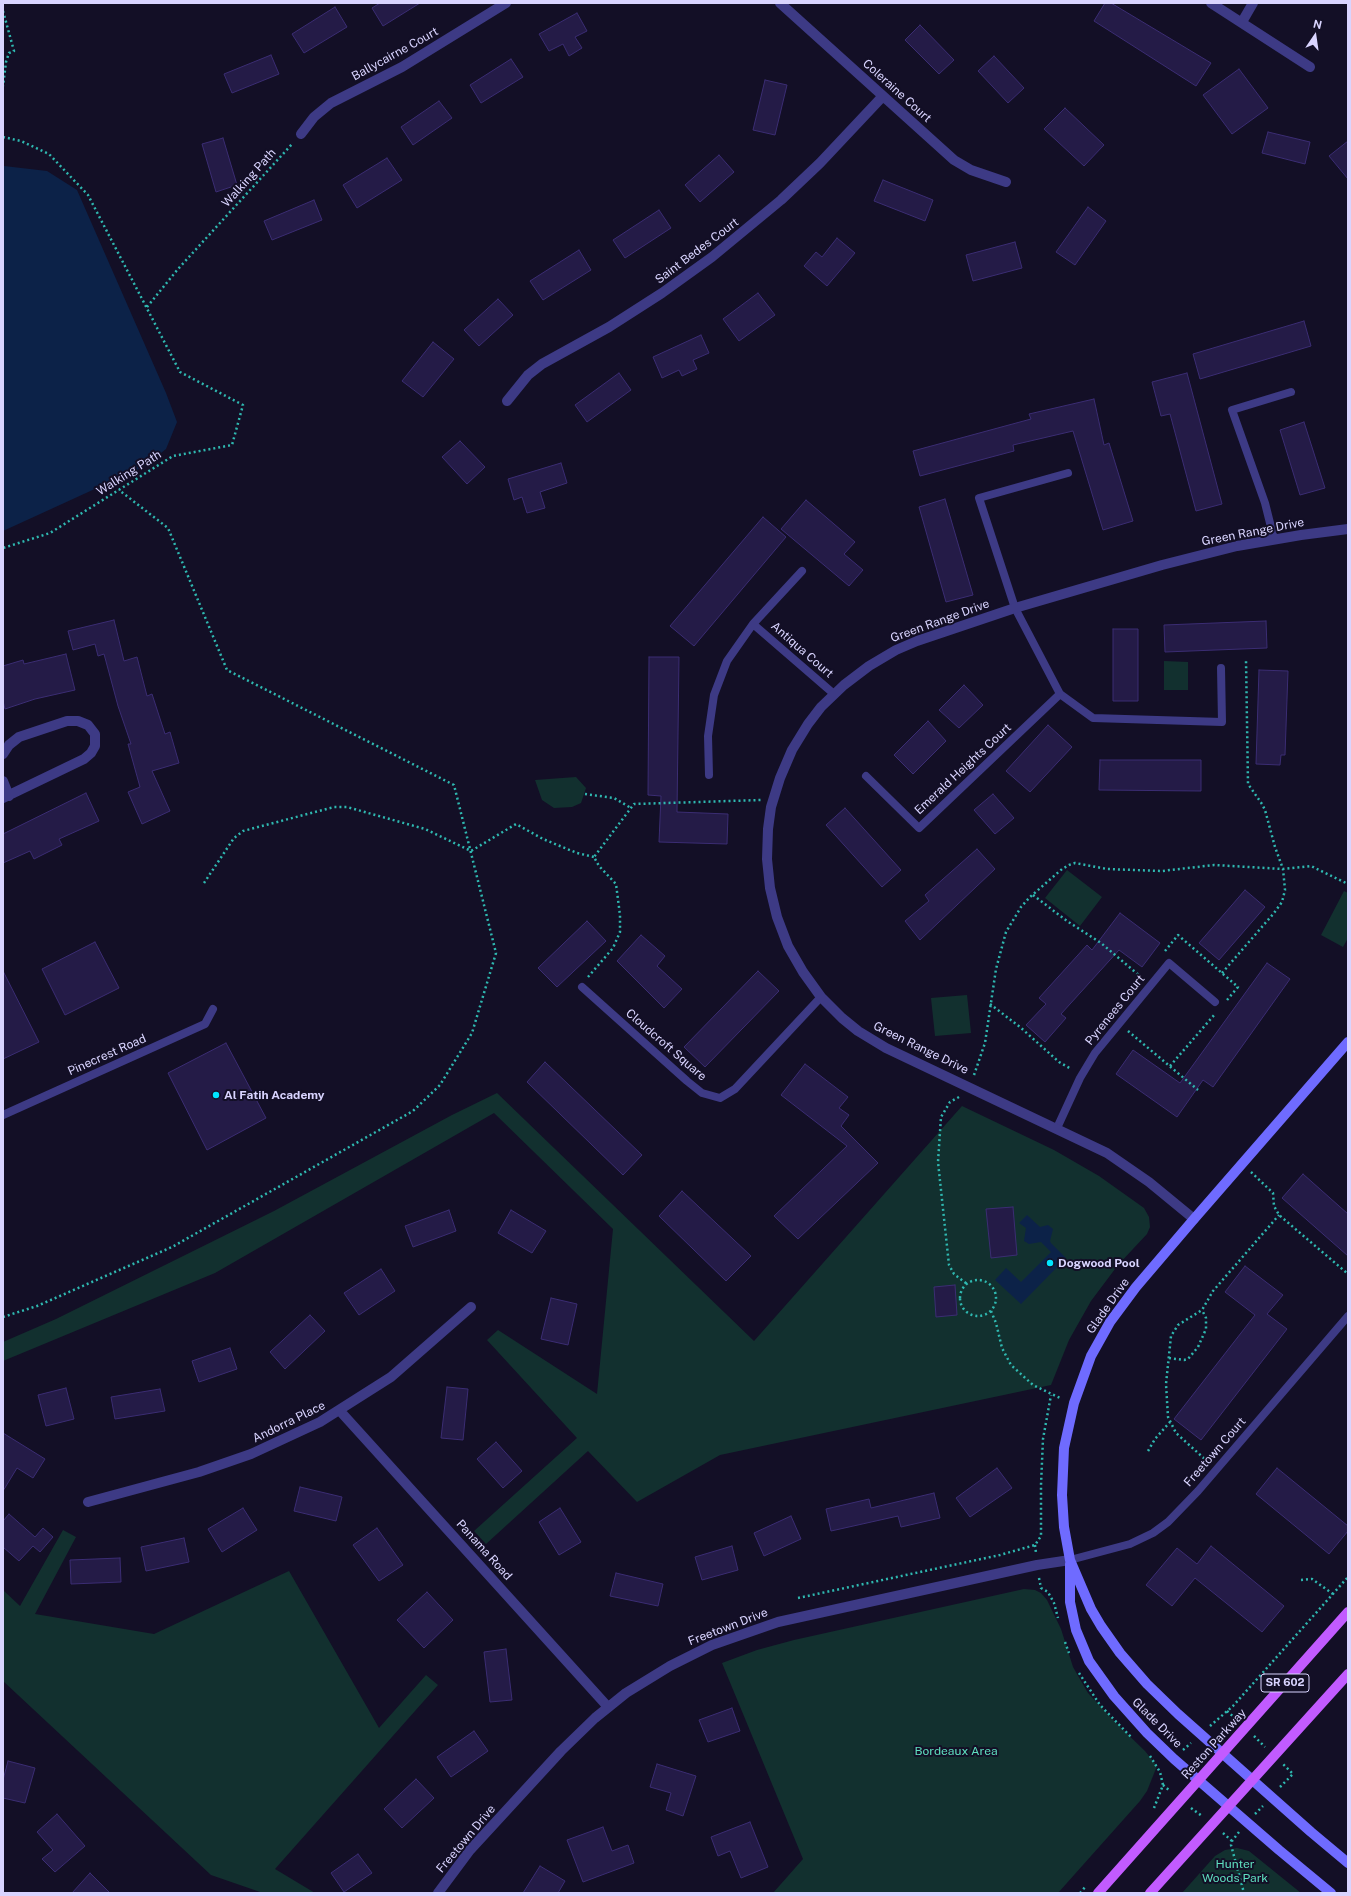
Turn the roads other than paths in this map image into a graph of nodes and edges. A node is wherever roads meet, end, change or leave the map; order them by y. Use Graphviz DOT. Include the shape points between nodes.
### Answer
graph roads {
  1 [pos="506,3"];
  2 [pos="780,3"];
  3 [pos="1211,3"];
  4 [pos="1253,3"];
  5 [pos="1242,22"];
  6 [pos="1310,67"];
  7 [pos="883,96"];
  8 [pos="301,134"];
  9 [pos="1006,182"];
  10 [pos="1291,392"];
  11 [pos="507,401"];
  12 [pos="1068,473"];
  13 [pos="1348,529"];
  14 [pos="1274,540"];
  15 [pos="802,571"];
  16 [pos="1014,608"];
  17 [pos="753,624"];
  18 [pos="1221,668"];
  19 [pos="834,694"];
  20 [pos="1060,694"];
  21 [pos="3,754"];
  22 [pos="709,775"];
  23 [pos="866,776"];
  24 [pos="3,781"];
  25 [pos="6,797"];
  26 [pos="582,987"];
  27 [pos="821,997"];
  28 [pos="1217,1006"];
  29 [pos="213,1009"];
  30 [pos="1348,1042"];
  31 [pos="3,1115"];
  32 [pos="1057,1128"];
  33 [pos="1194,1219"];
  34 [pos="471,1307"];
  35 [pos="1348,1316"];
  36 [pos="340,1411"];
  37 [pos="88,1502"];
  38 [pos="1070,1560"];
  39 [pos="1348,1612"];
  40 [pos="1348,1674"];
  41 [pos="608,1707"];
  42 [pos="1223,1754"];
  43 [pos="1198,1780"];
  44 [pos="1252,1780"];
  45 [pos="1228,1806"];
  46 [pos="1348,1863"];
  47 [pos="438,1893"];
  48 [pos="1098,1893"];
  49 [pos="1150,1893"];
  50 [pos="1331,1893"];
  1 -- 8 [label="street, Ballycairne Court" via="402,68 331,103 314,117"];
  2 -- 7 [label="street, Coleraine Court"];
  3 -- 5 [label="street"];
  4 -- 5 [label="street"];
  5 -- 6 [label="street"];
  7 -- 9 [label="street, Coleraine Court" via="954,160 971,170"];
  7 -- 11 [label="street, Saint Bedes Court" via="781,200 712,257 609,327 542,364 528,375"];
  10 -- 14 [label="lane" via="1232,410 1265,503"];
  12 -- 16 [label="lane" via="979,498"];
  13 -- 14 [label="street, Green Range Drive"];
  14 -- 16 [label="street, Green Range Drive" via="1237,546 1162,565"];
  15 -- 17 [label="lane, Antiqua Court"];
  16 -- 19 [label="street, Green Range Drive" via="896,650 869,666"];
  16 -- 20 [label="lane"];
  17 -- 19 [label="lane, Antiqua Court"];
  17 -- 22 [label="lane, Antiqua Court" via="727,661 714,695 708,736"];
  18 -- 20 [label="lane" via="1222,722 1093,718"];
  19 -- 27 [label="street, Green Range Drive" via="808,724 792,750 773,800 768,829 767,858 774,902 788,946"];
  20 -- 23 [label="lane, Emerald Heights Court" via="919,828"];
  21 -- 25 [label="street" via="9,745 19,738 67,721 78,721 88,725 94,734 95,746 84,759"];
  24 -- 25 [label="street"];
  26 -- 27 [label="lane, Cloudcroft Square" via="687,1081 702,1093 720,1098 735,1089"];
  27 -- 32 [label="street, Green Range Drive" via="858,1031 886,1048"];
  28 -- 32 [label="lane, Pyrenees Court" via="1169,963 1095,1053"];
  29 -- 31 [label="lane, Pinecrest Road" via="204,1024"];
  30 -- 33 [label="street, Glade Drive"];
  32 -- 33 [label="street, Green Range Drive" via="1121,1162"];
  33 -- 38 [label="street, Glade Drive" via="1136,1287 1110,1322 1091,1356 1074,1403 1065,1443 1062,1477 1063,1515"];
  34 -- 36 [label="street, Andorra Place" via="391,1377"];
  35 -- 38 [label="lane, Freetown Court" via="1172,1519 1153,1533 1130,1544"];
  36 -- 37 [label="street, Andorra Place" via="285,1440 251,1454 199,1472"];
  36 -- 41 [label="street, Panama Road"];
  38 -- 41 [label="street, Freetown Drive" via="860,1603 748,1631 670,1666"];
  38 -- 42 [label="street, Glade Drive" via="1091,1609 1120,1653 1164,1701"];
  38 -- 43 [label="street, Glade Drive" via="1069,1593 1072,1613 1078,1635 1101,1680 1129,1714"];
  39 -- 42 [label="main road, Reston Parkway / SR 602"];
  40 -- 44 [label="main road, SR 602"];
  41 -- 47 [label="street, Freetown Drive" via="561,1751 470,1850"];
  42 -- 43 [label="main road, Reston Parkway / SR 602"];
  42 -- 44 [label="street, Glade Drive"];
  43 -- 45 [label="street, Glade Drive"];
  43 -- 48 [label="main road, Reston Parkway / SR 602"];
  44 -- 45 [label="main road, SR 602"];
  44 -- 46 [label="street, Glade Drive"];
  45 -- 49 [label="main road, SR 602"];
  45 -- 50 [label="street, Glade Drive"];
}
